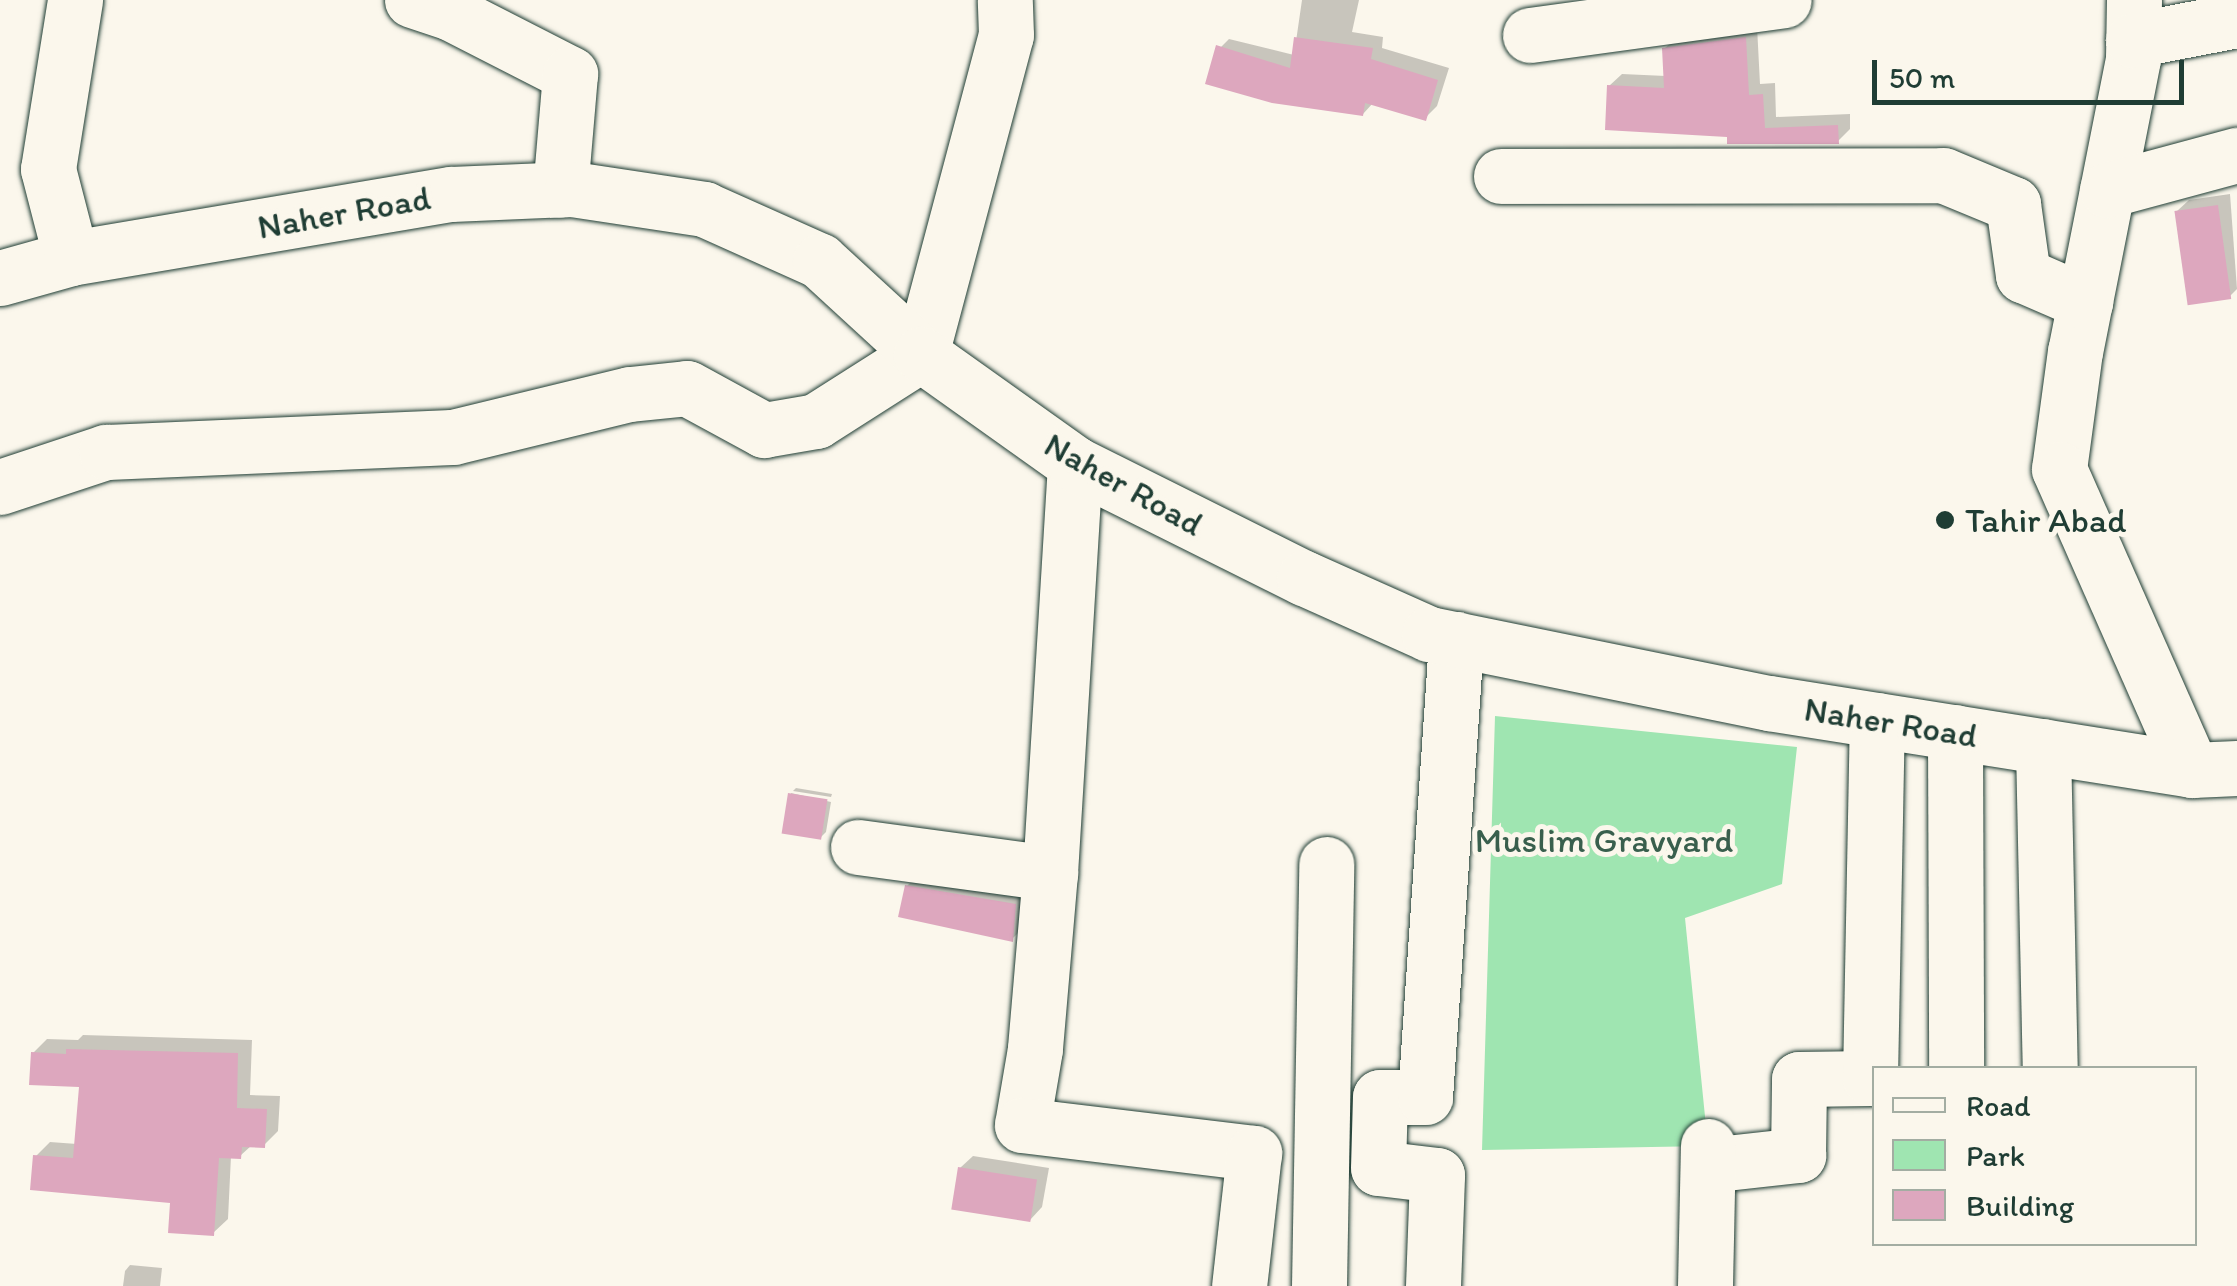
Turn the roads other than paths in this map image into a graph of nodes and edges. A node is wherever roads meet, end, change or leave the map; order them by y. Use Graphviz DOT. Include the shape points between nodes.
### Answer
graph roads {
  1 [pos="75,0"];
  2 [pos="412,0"];
  3 [pos="1005,0"];
  4 [pos="1784,0"];
  5 [pos="2134,20"];
  6 [pos="2237,20"];
  7 [pos="1530,35"];
  8 [pos="2237,155"];
  9 [pos="1501,176"];
  10 [pos="560,190"];
  11 [pos="2107,190"];
  12 [pos="71,258"];
  13 [pos="0,278"];
  14 [pos="2086,302"];
  15 [pos="921,354"];
  16 [pos="1076,464"];
  17 [pos="0,486"];
  18 [pos="1456,639"];
  19 [pos="1877,720"];
  20 [pos="1955,732"];
  21 [pos="2043,746"];
  22 [pos="2215,769"];
  23 [pos="858,847"];
  24 [pos="1326,864"];
  25 [pos="1050,873"];
  26 [pos="1956,1066"];
  27 [pos="2050,1066"];
  28 [pos="1239,1286"];
  29 [pos="1319,1286"];
  30 [pos="1433,1286"];
  31 [pos="1704,1286"];
  1 -- 12 [label="street" via="48,169"];
  2 -- 10 [label="street" via="570,74"];
  3 -- 15 [label="street" via="1006,35"];
  4 -- 7 [label="street"];
  5 -- 6 [label="street"];
  5 -- 11 [label="street"];
  8 -- 11 [label="street"];
  9 -- 14 [label="street" via="1943,175 2013,204 2023,275"];
  10 -- 12 [label="street, Naher Road" via="451,194"];
  10 -- 15 [label="street, Naher Road" via="704,209 820,261"];
  11 -- 14 [label="street"];
  12 -- 13 [label="street, Naher Road"];
  14 -- 22 [label="street" via="2060,470"];
  15 -- 16 [label="street, Naher Road"];
  15 -- 17 [label="street" via="816,421 764,430 687,388 630,394 453,437 106,452"];
  16 -- 18 [label="street, Naher Road" via="1304,578 1429,634"];
  16 -- 25 [label="street"];
  18 -- 19 [label="street, Naher Road"];
  18 -- 30 [label="street" via="1425,1097 1380,1097 1378,1168 1437,1176"];
  19 -- 20 [label="street, Naher Road"];
  19 -- 31 [label="street" via="1870,1078 1799,1079 1798,1155 1708,1156"];
  20 -- 21 [label="street, Naher Road"];
  20 -- 26 [label="street"];
  21 -- 22 [label="street, Naher Road"];
  21 -- 27 [label="street"];
  23 -- 25 [label="street"];
  24 -- 29 [label="street"];
  25 -- 28 [label="street" via="1022,1125 1254,1153"];
}
